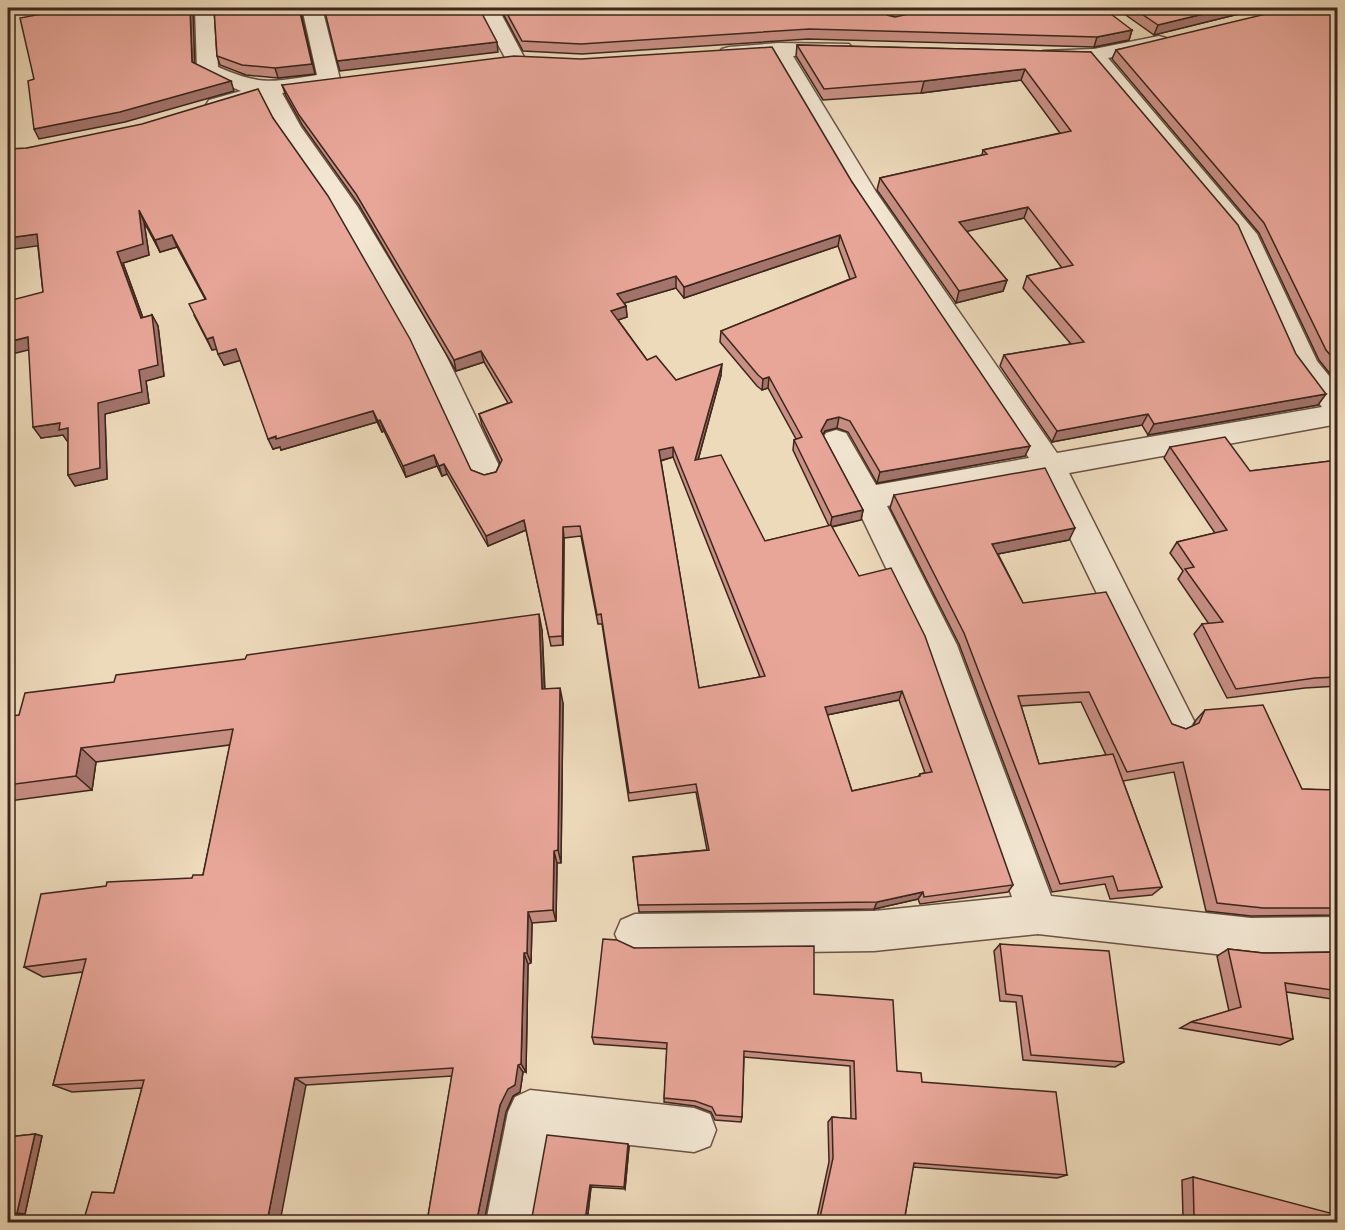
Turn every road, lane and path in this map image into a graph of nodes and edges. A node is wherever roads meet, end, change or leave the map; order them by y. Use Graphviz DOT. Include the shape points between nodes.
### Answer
graph roads {
  1 [pos="205,8"];
  2 [pos="312,8"];
  3 [pos="488,8"];
  4 [pos="1126,26"];
  5 [pos="1174,38"];
  6 [pos="1151,44"];
  7 [pos="867,48"];
  8 [pos="778,49"];
  9 [pos="708,54"];
  10 [pos="1028,55"];
  11 [pos="1094,55"];
  12 [pos="515,59"];
  13 [pos="537,60"];
  14 [pos="492,61"];
  15 [pos="352,77"];
  16 [pos="329,79"];
  17 [pos="269,89"];
  18 [pos="202,109"];
  19 [pos="1338,407"];
  20 [pos="1338,414"];
  21 [pos="836,441"];
  22 [pos="1050,466"];
  23 [pos="487,472"];
  24 [pos="868,498"];
  25 [pos="1176,721"];
  26 [pos="1038,915"];
  27 [pos="635,934"];
  28 [pos="1338,937"];
  29 [pos="694,1130"];
  30 [pos="509,1222"];
  1 -- 17 [label="street" via="208,70 240,84"];
  2 -- 16 [label="street"];
  3 -- 12 [label="street"];
  4 -- 6 [label="street"];
  5 -- 6 [label="street"];
  6 -- 11 [label="street"];
  7 -- 8 [label="street"];
  8 -- 9 [label="street"];
  8 -- 22 [label="street" via="864,192"];
  10 -- 11 [label="street"];
  11 -- 19 [label="street" via="1245,234 1305,365"];
  12 -- 13 [label="street"];
  12 -- 14 [label="street"];
  15 -- 16 [label="street"];
  16 -- 17 [label="street"];
  17 -- 18 [label="street"];
  17 -- 23 [label="street" via="290,128 345,206 429,349"];
  20 -- 22 [label="street"];
  21 -- 24 [label="street"];
  22 -- 24 [label="street"];
  22 -- 25 [label="street"];
  24 -- 26 [label="street" via="940,645"];
  26 -- 27 [label="street" via="874,931"];
  26 -- 28 [label="street" via="1251,938"];
  29 -- 30 [label="street" via="530,1112"];
}
